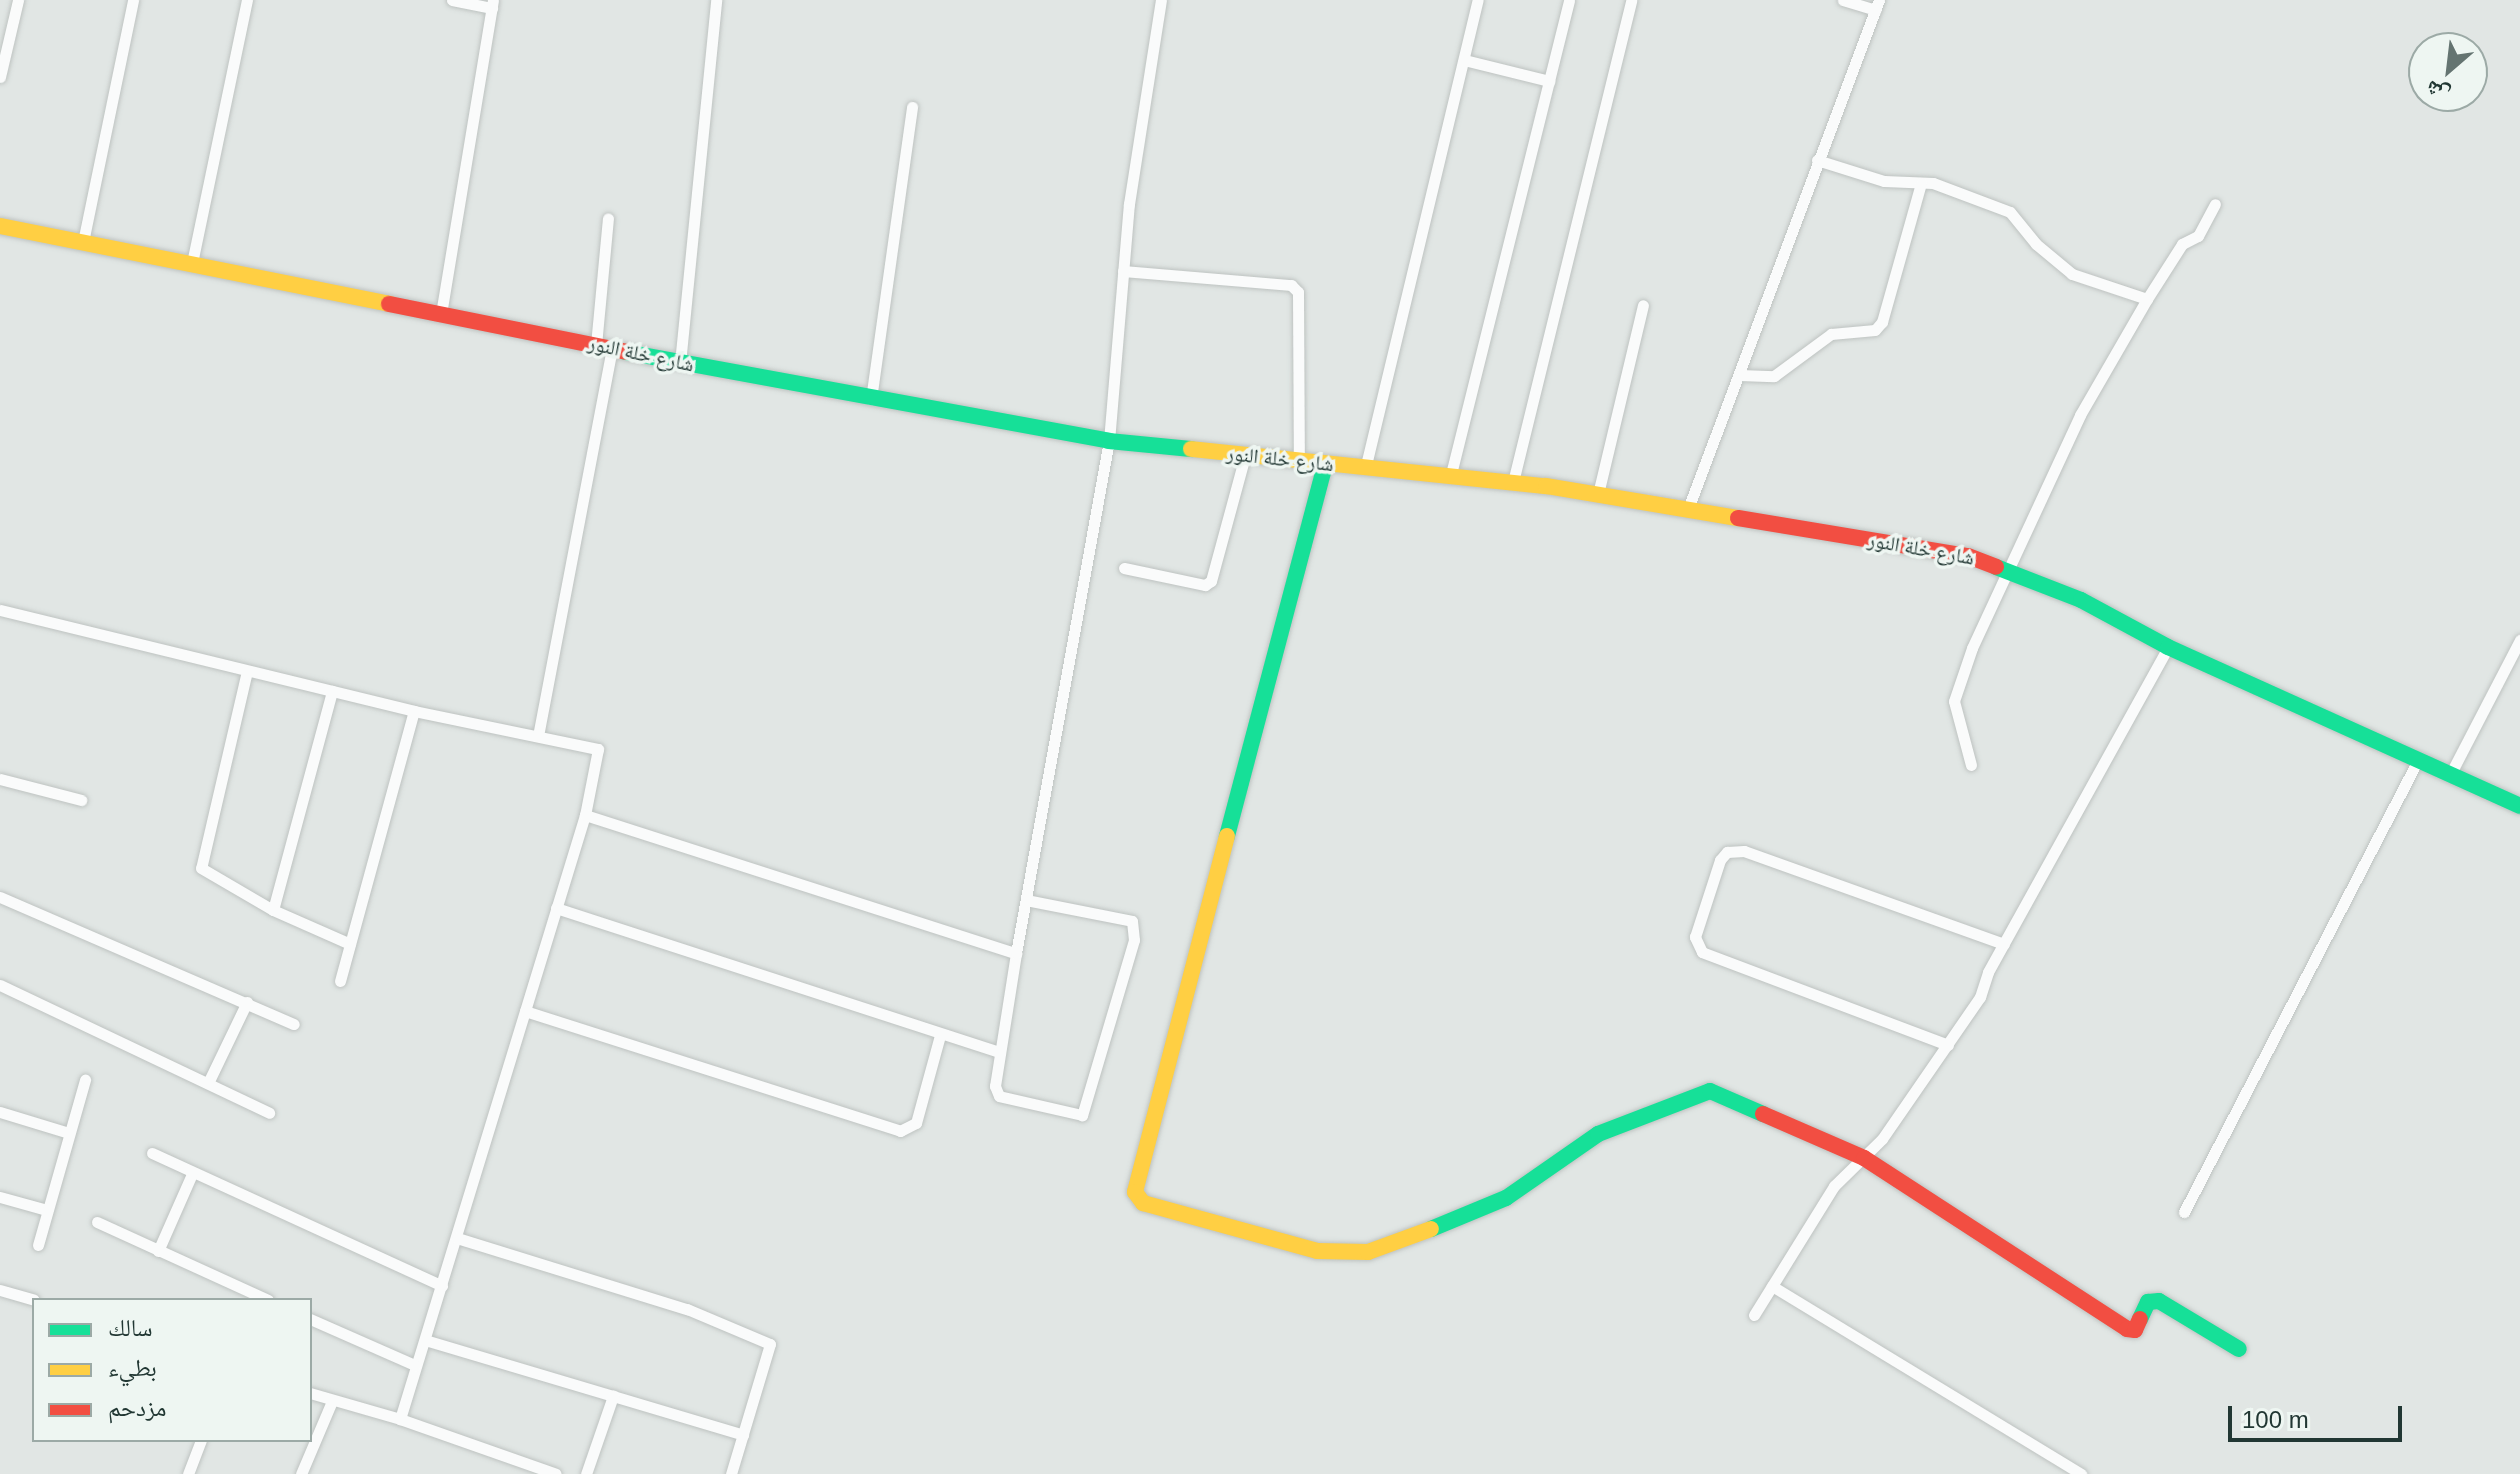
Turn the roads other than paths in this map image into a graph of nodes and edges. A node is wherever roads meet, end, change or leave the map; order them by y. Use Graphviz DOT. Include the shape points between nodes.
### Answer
graph roads {
  1 [pos="18,0"];
  2 [pos="133,0"];
  3 [pos="247,0"];
  4 [pos="452,0"];
  5 [pos="716,0"];
  6 [pos="1161,0"];
  7 [pos="1478,0"];
  8 [pos="1569,0"];
  9 [pos="1631,0"];
  10 [pos="1843,0"];
  11 [pos="492,4"];
  12 [pos="1877,5"];
  13 [pos="1464,60"];
  14 [pos="0,77"];
  15 [pos="1549,81"];
  16 [pos="912,107"];
  17 [pos="1817,160"];
  18 [pos="1921,183"];
  19 [pos="2215,204"];
  20 [pos="608,219"];
  21 [pos="0,226"];
  22 [pos="83,242"];
  23 [pos="192,263"];
  24 [pos="1123,271"];
  25 [pos="2147,299"];
  26 [pos="1643,305"];
  27 [pos="441,314"];
  28 [pos="604,347"];
  29 [pos="680,363"];
  30 [pos="1739,375"];
  31 [pos="871,399"];
  32 [pos="1109,441"];
  33 [pos="1245,456"];
  34 [pos="1299,461"];
  35 [pos="1325,464"];
  36 [pos="1366,465"];
  37 [pos="1451,474"];
  38 [pos="1513,482"];
  39 [pos="1598,494"];
  40 [pos="1688,509"];
  41 [pos="1124,568"];
  42 [pos="2009,569"];
  43 [pos="0,610"];
  44 [pos="2520,640"];
  45 [pos="2168,647"];
  46 [pos="247,671"];
  47 [pos="332,691"];
  48 [pos="414,711"];
  49 [pos="538,736"];
  50 [pos="2419,758"];
  51 [pos="1971,765"];
  52 [pos="2451,773"];
  53 [pos="0,779"];
  54 [pos="81,800"];
  55 [pos="2520,806"];
  56 [pos="585,815"];
  57 [pos="0,897"];
  58 [pos="1026,900"];
  59 [pos="556,908"];
  60 [pos="273,910"];
  61 [pos="350,944"];
  62 [pos="2004,944"];
  63 [pos="1016,953"];
  64 [pos="340,981"];
  65 [pos="0,985"];
  66 [pos="247,1002"];
  67 [pos="525,1011"];
  68 [pos="294,1024"];
  69 [pos="940,1035"];
  70 [pos="1948,1045"];
  71 [pos="999,1052"];
  72 [pos="85,1080"];
  73 [pos="208,1083"];
  74 [pos="0,1112"];
  75 [pos="269,1113"];
  76 [pos="69,1133"];
  77 [pos="152,1153"];
  78 [pos="1864,1158"];
  79 [pos="192,1174"];
  80 [pos="0,1197"];
  81 [pos="47,1210"];
  82 [pos="2184,1212"];
  83 [pos="97,1222"];
  84 [pos="457,1238"];
  85 [pos="38,1245"];
  86 [pos="158,1251"];
  87 [pos="442,1286"];
  88 [pos="1772,1286"];
  89 [pos="0,1290"];
  90 [pos="264,1298"];
  91 [pos="32,1299"];
  92 [pos="1754,1315"];
  93 [pos="312,1320"];
  94 [pos="425,1340"];
  95 [pos="2239,1349"];
  96 [pos="415,1365"];
  97 [pos="312,1394"];
  98 [pos="613,1396"];
  99 [pos="332,1401"];
  100 [pos="400,1419"];
  101 [pos="743,1435"];
  102 [pos="200,1442"];
  103 [pos="188,1474"];
  104 [pos="301,1474"];
  105 [pos="556,1474"];
  106 [pos="586,1474"];
  107 [pos="731,1474"];
  108 [pos="2081,1474"];
  1 -- 14 [label="street"];
  2 -- 22 [label="street"];
  3 -- 23 [label="street"];
  4 -- 11 [label="street"];
  5 -- 29 [label="street"];
  6 -- 24 [label="street"];
  7 -- 13 [label="street"];
  8 -- 15 [label="street"];
  9 -- 38 [label="street"];
  10 -- 12 [label="street"];
  11 -- 27 [label="street"];
  12 -- 17 [label="street"];
  13 -- 15 [label="street"];
  13 -- 36 [label="street"];
  15 -- 37 [label="street"];
  16 -- 31 [label="street"];
  17 -- 18 [label="street" via="1875,179"];
  17 -- 30 [label="street"];
  18 -- 25 [label="street" via="2010,212 2042,251 2072,274"];
  18 -- 30 [label="street" via="1882,322 1875,330 1831,334 1774,376"];
  19 -- 25 [label="street" via="2198,236 2182,244"];
  20 -- 28 [label="street"];
  21 -- 22 [label="street, شارع خلة النور"];
  22 -- 23 [label="street, شارع خلة النور"];
  23 -- 27 [label="street, شارع خلة النور"];
  24 -- 32 [label="street"];
  24 -- 34 [label="street" via="1291,285 1298,292"];
  25 -- 42 [label="street" via="2080,415"];
  26 -- 39 [label="street"];
  27 -- 28 [label="street, شارع خلة النور"];
  28 -- 29 [label="street, شارع خلة النور"];
  28 -- 49 [label="street"];
  29 -- 31 [label="street, شارع خلة النور"];
  30 -- 40 [label="street"];
  31 -- 32 [label="street, شارع خلة النور"];
  32 -- 33 [label="street, شارع خلة النور"];
  32 -- 58 [label="street"];
  33 -- 34 [label="street, شارع خلة النور"];
  33 -- 41 [label="street" via="1211,581 1205,585"];
  34 -- 35 [label="street, شارع خلة النور"];
  35 -- 36 [label="street, شارع خلة النور"];
  35 -- 78 [label="street" via="1135,1182 1143,1203 1317,1251 1368,1252 1466,1217 1506,1198 1598,1134 1710,1091"];
  36 -- 37 [label="street, شارع خلة النور"];
  37 -- 38 [label="street, شارع خلة النور"];
  38 -- 39 [label="street, شارع خلة النور"];
  39 -- 40 [label="street, شارع خلة النور"];
  40 -- 42 [label="street, شارع خلة النور" via="1968,556"];
  42 -- 45 [label="street, شارع خلة النور"];
  42 -- 51 [label="street" via="1954,701"];
  43 -- 46 [label="street"];
  44 -- 52 [label="street"];
  45 -- 50 [label="street, شارع خلة النور"];
  45 -- 62 [label="street"];
  46 -- 47 [label="street"];
  46 -- 60 [label="street" via="201,868"];
  47 -- 48 [label="street"];
  47 -- 60 [label="street"];
  48 -- 49 [label="street"];
  48 -- 61 [label="street"];
  49 -- 56 [label="street" via="598,749"];
  50 -- 52 [label="street, شارع خلة النور"];
  50 -- 82 [label="street"];
  52 -- 55 [label="street, شارع خلة النور"];
  53 -- 54 [label="street"];
  56 -- 59 [label="street"];
  56 -- 63 [label="street"];
  57 -- 66 [label="street"];
  58 -- 63 [label="street"];
  58 -- 71 [label="street" via="1132,921 1134,940 1082,1115 999,1096"];
  59 -- 67 [label="street"];
  59 -- 69 [label="street"];
  60 -- 61 [label="street"];
  61 -- 64 [label="street"];
  62 -- 70 [label="street" via="1980,997"];
  62 -- 70 [label="street" via="1744,851 1727,852 1720,860 1695,937 1702,952"];
  63 -- 71 [label="street"];
  65 -- 73 [label="street"];
  66 -- 68 [label="street"];
  66 -- 73 [label="street"];
  67 -- 69 [label="street" via="900,1131 916,1123"];
  67 -- 84 [label="street" via="478,1153"];
  69 -- 71 [label="street"];
  70 -- 78 [label="street"];
  72 -- 76 [label="street"];
  73 -- 75 [label="street"];
  74 -- 76 [label="street"];
  76 -- 81 [label="street"];
  77 -- 79 [label="street"];
  78 -- 88 [label="street" via="1834,1186"];
  78 -- 95 [label="street" via="2127,1329 2135,1330 2148,1302 2159,1301"];
  79 -- 86 [label="street"];
  79 -- 87 [label="street"];
  80 -- 81 [label="street"];
  81 -- 85 [label="street"];
  83 -- 86 [label="street"];
  84 -- 87 [label="street"];
  84 -- 101 [label="street" via="687,1309 770,1344"];
  86 -- 90 [label="street"];
  87 -- 94 [label="street"];
  88 -- 92 [label="street"];
  88 -- 108 [label="street"];
  89 -- 91 [label="street"];
  93 -- 96 [label="street"];
  94 -- 96 [label="street"];
  94 -- 98 [label="street"];
  96 -- 100 [label="street"];
  97 -- 99 [label="street"];
  98 -- 101 [label="street"];
  98 -- 106 [label="street"];
  99 -- 100 [label="street"];
  99 -- 104 [label="street"];
  100 -- 105 [label="street"];
  101 -- 107 [label="street"];
  102 -- 103 [label="street"];
}
